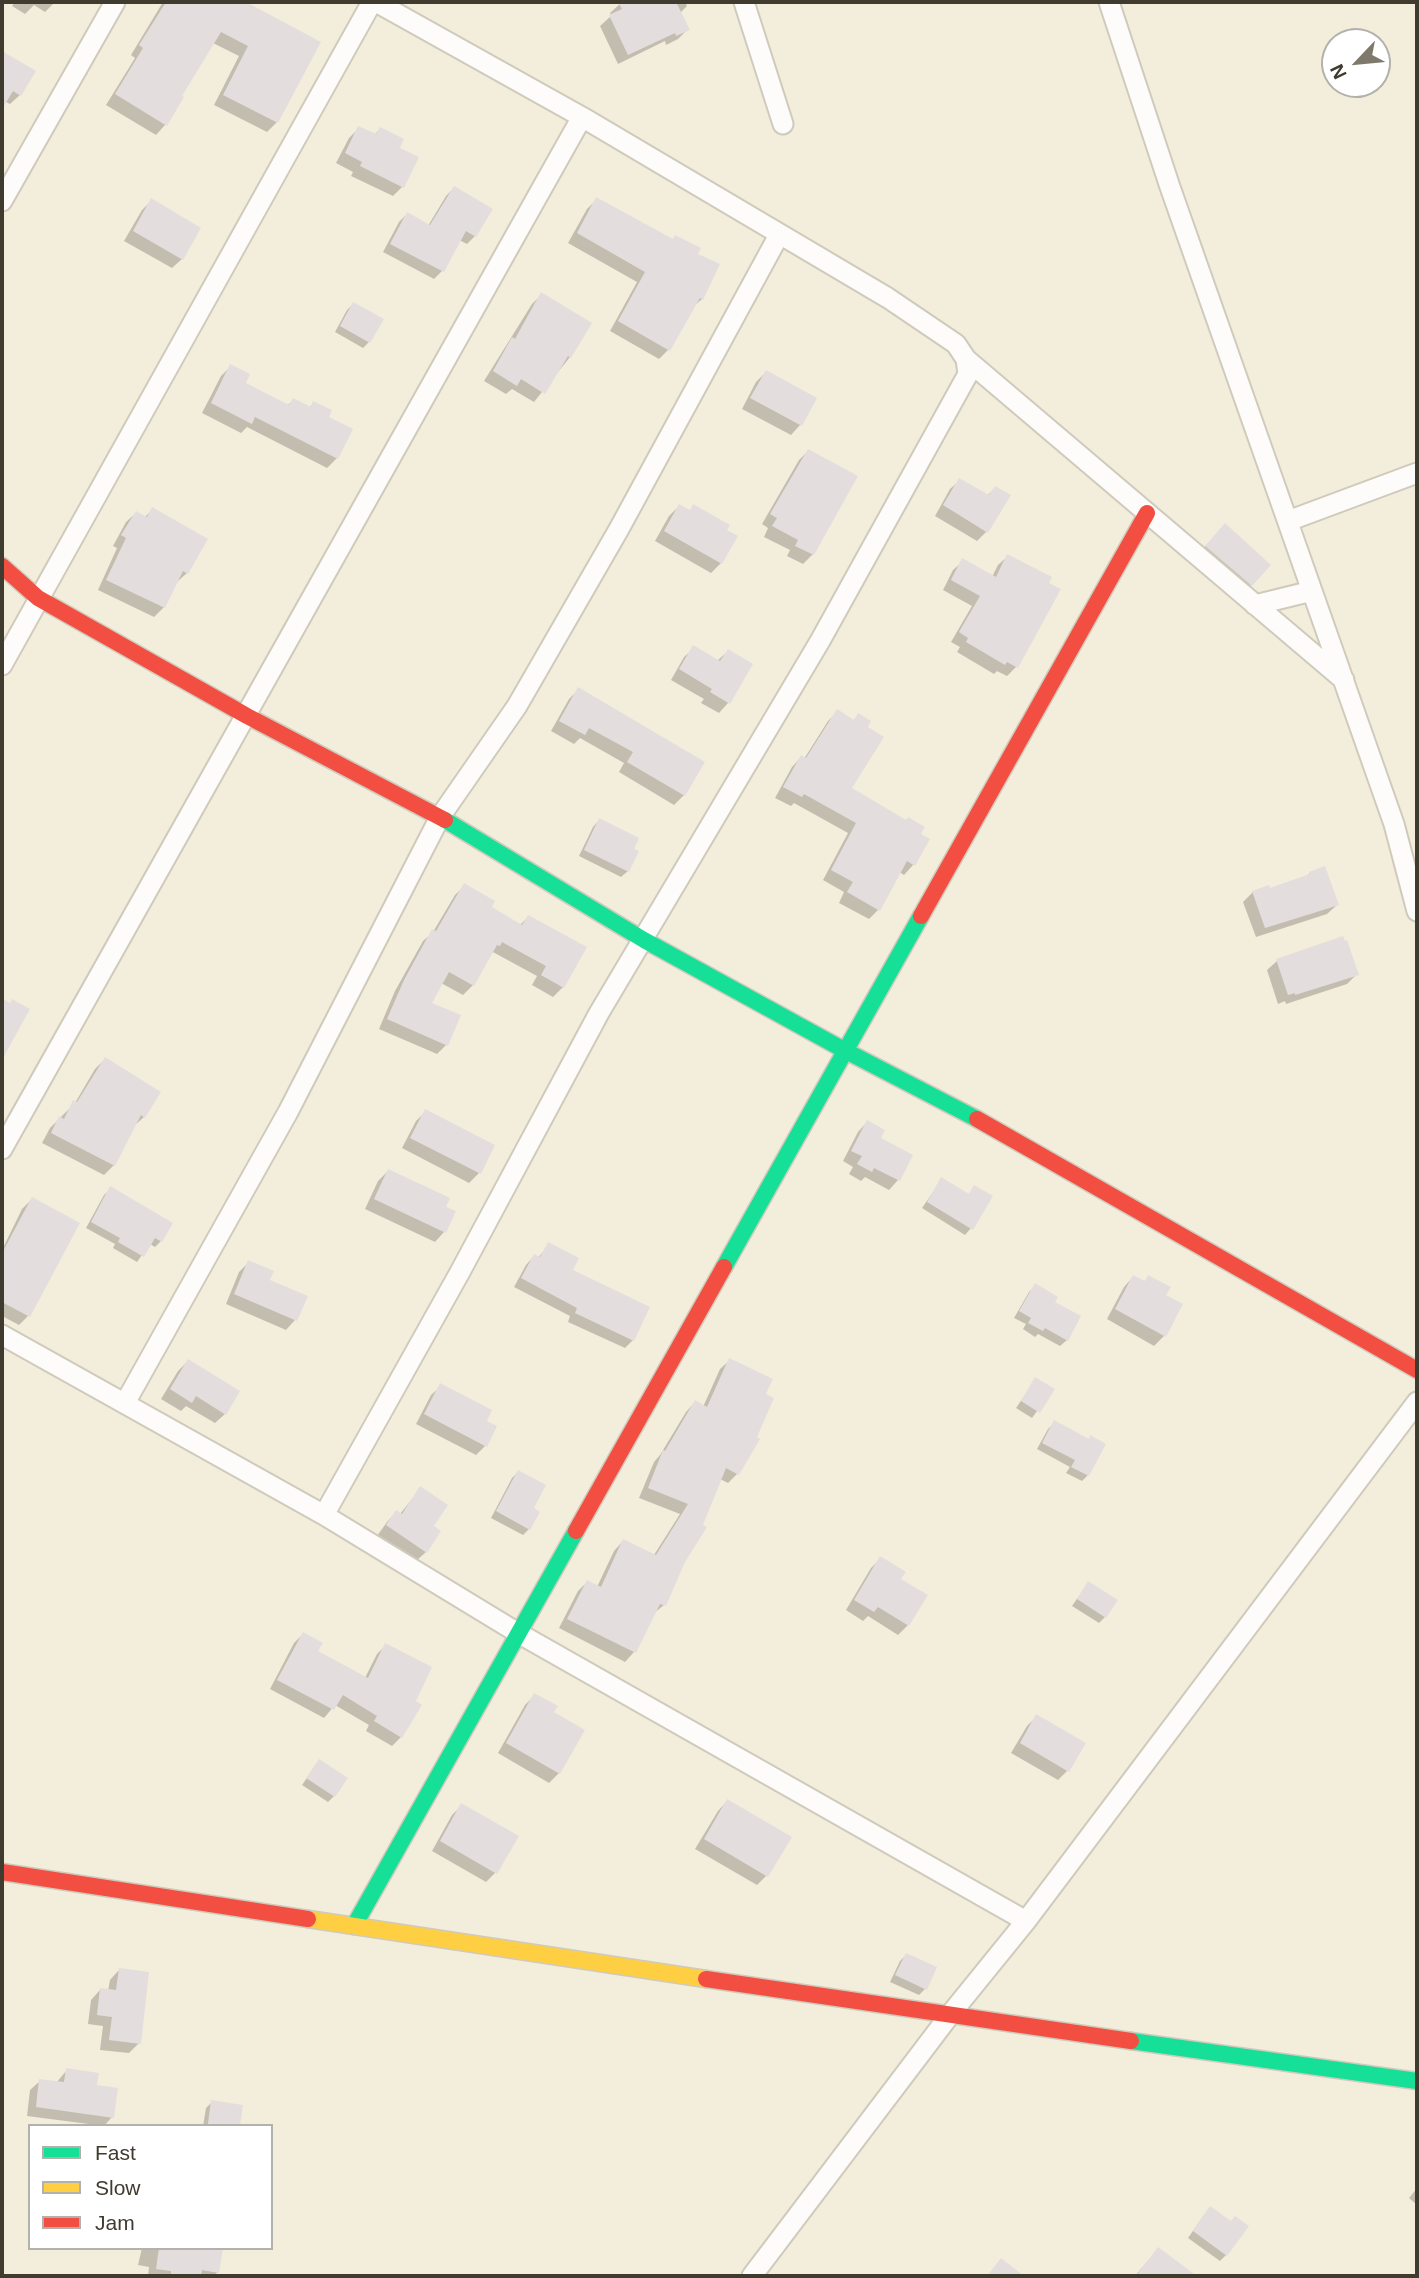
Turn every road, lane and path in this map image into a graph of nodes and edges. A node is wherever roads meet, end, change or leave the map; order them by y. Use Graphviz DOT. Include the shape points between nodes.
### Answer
graph roads {
  1 [pos="115,2"];
  2 [pos="374,2"];
  3 [pos="744,2"];
  4 [pos="1109,2"];
  5 [pos="582,117"];
  6 [pos="783,124"];
  7 [pos="2,201"];
  8 [pos="779,235"];
  9 [pos="965,359"];
  10 [pos="1417,472"];
  11 [pos="1147,513"];
  12 [pos="1288,521"];
  13 [pos="2,566"];
  14 [pos="1312,591"];
  15 [pos="38,598"];
  16 [pos="1255,605"];
  17 [pos="2,665"];
  18 [pos="1344,680"];
  19 [pos="247,716"];
  20 [pos="440,817"];
  21 [pos="1417,911"];
  22 [pos="645,940"];
  23 [pos="844,1050"];
  24 [pos="2,1149"];
  25 [pos="2,1335"];
  26 [pos="1417,1370"];
  27 [pos="1417,1402"];
  28 [pos="125,1403"];
  29 [pos="324,1515"];
  30 [pos="518,1633"];
  31 [pos="2,1872"];
  32 [pos="1027,1921"];
  33 [pos="354,1926"];
  34 [pos="949,2016"];
  35 [pos="1417,2081"];
  36 [pos="752,2276"];
  1 -- 7 [label="street"];
  2 -- 5 [label="street"];
  2 -- 15 [label="street"];
  3 -- 6 [label="street"];
  4 -- 12 [label="street"];
  5 -- 8 [label="street"];
  5 -- 19 [label="street"];
  8 -- 9 [label="street" via="888,298 956,344"];
  8 -- 20 [label="street" via="517,706"];
  9 -- 11 [label="street"];
  9 -- 22 [label="street" via="968,374 820,641"];
  10 -- 12 [label="street"];
  11 -- 16 [label="street"];
  11 -- 23 [label="street"];
  12 -- 14 [label="street"];
  13 -- 15 [label="street"];
  14 -- 16 [label="street"];
  14 -- 18 [label="street"];
  15 -- 17 [label="street"];
  15 -- 19 [label="street"];
  16 -- 18 [label="street"];
  18 -- 21 [label="street" via="1394,824"];
  19 -- 20 [label="street"];
  19 -- 24 [label="street"];
  20 -- 22 [label="street"];
  20 -- 28 [label="street" via="288,1112"];
  22 -- 23 [label="street"];
  22 -- 29 [label="street" via="599,1013"];
  23 -- 26 [label="street" via="947,1102"];
  23 -- 30 [label="street"];
  25 -- 28 [label="street"];
  27 -- 32 [label="street"];
  28 -- 29 [label="street"];
  29 -- 30 [label="street"];
  30 -- 32 [label="street"];
  30 -- 33 [label="street"];
  31 -- 33 [label="street"];
  32 -- 34 [label="street"];
  33 -- 34 [label="street"];
  34 -- 35 [label="street"];
  34 -- 36 [label="street"];
}
